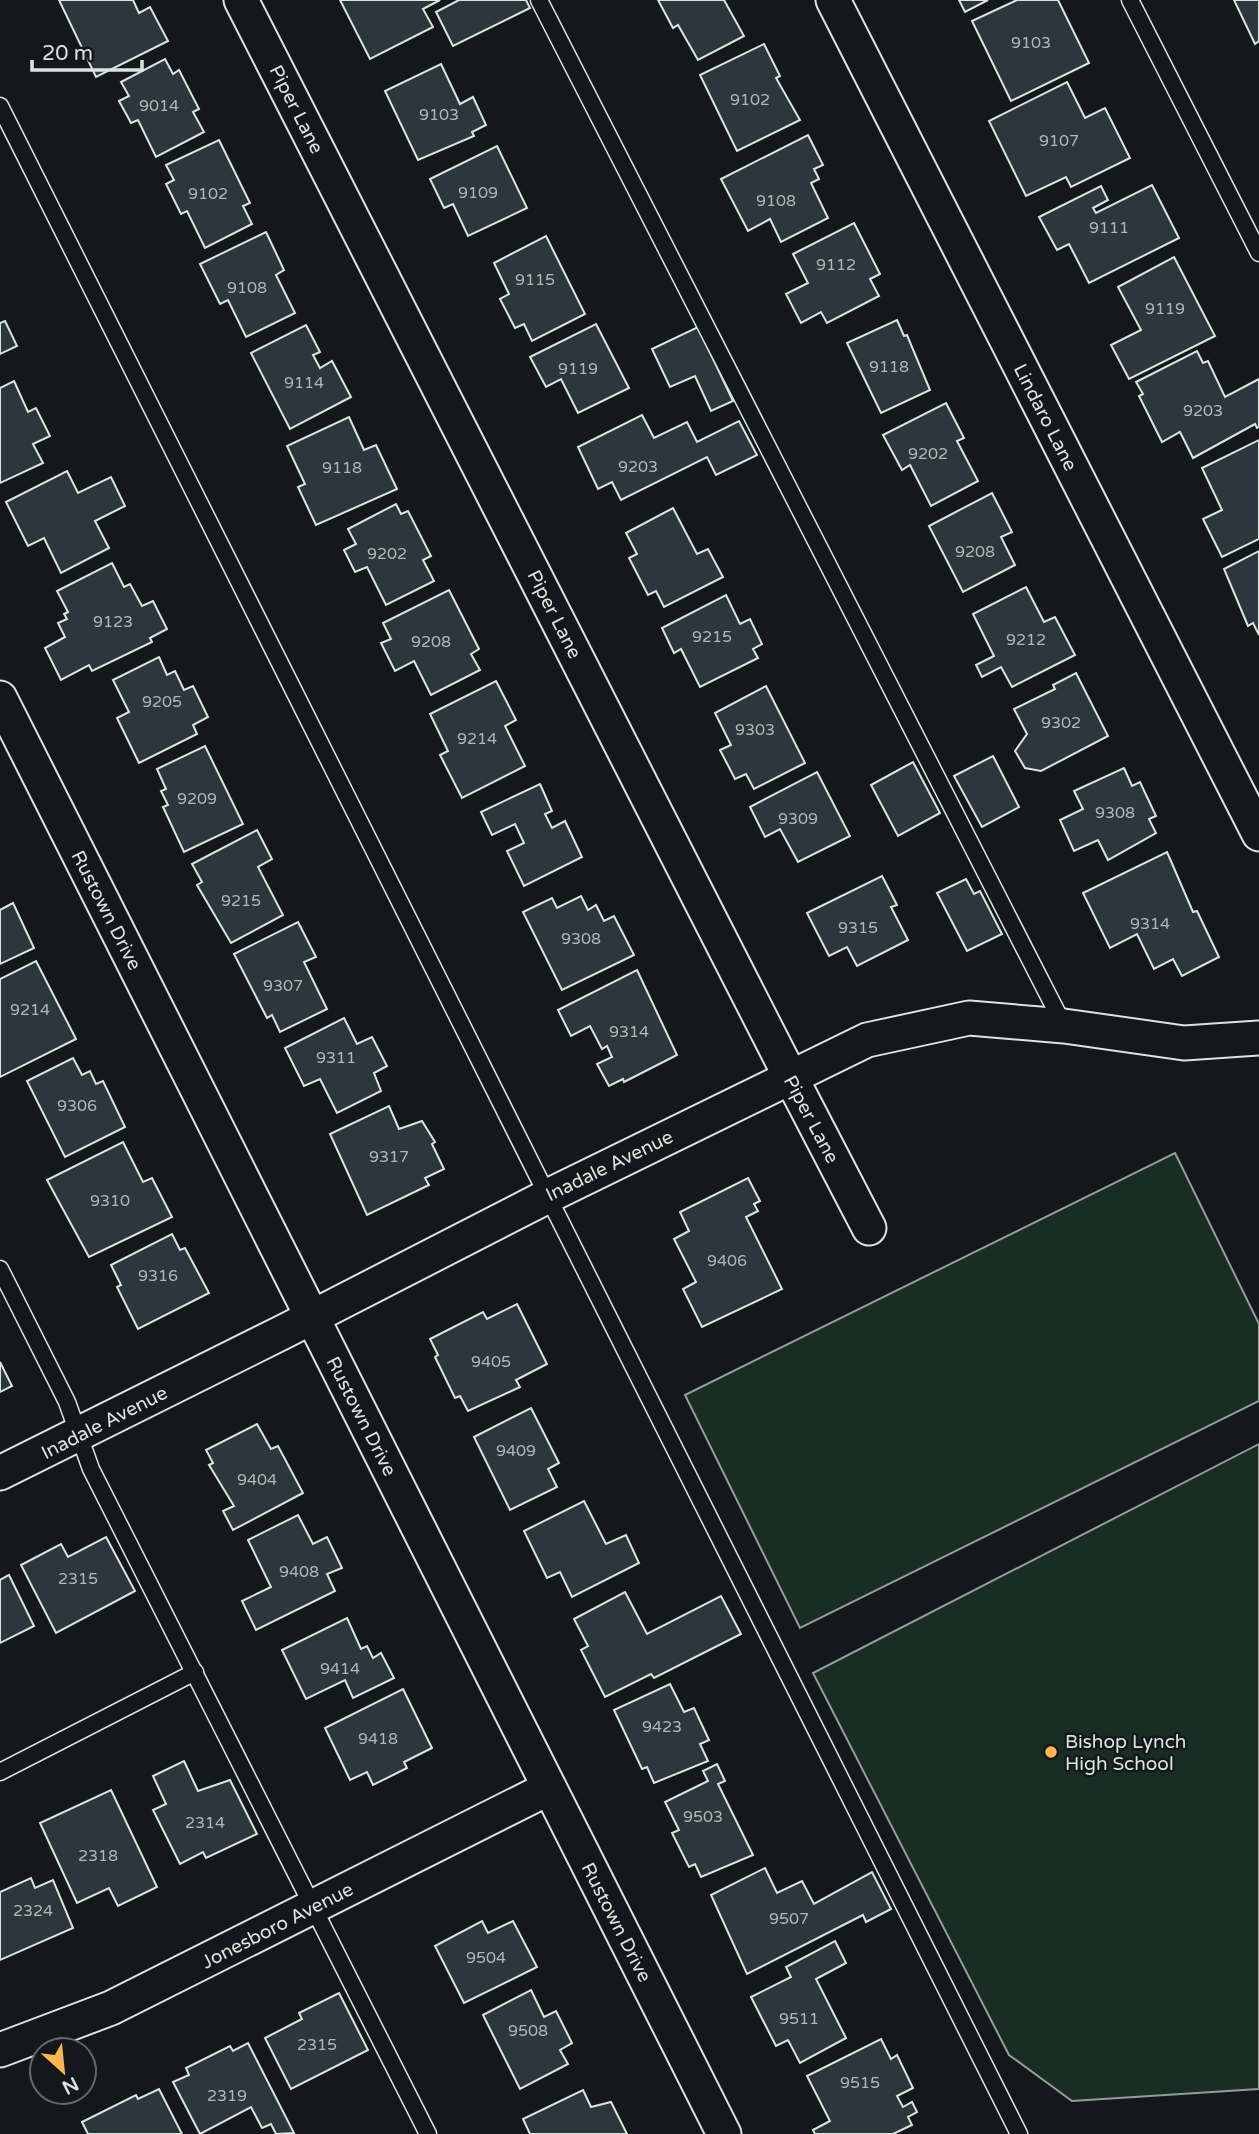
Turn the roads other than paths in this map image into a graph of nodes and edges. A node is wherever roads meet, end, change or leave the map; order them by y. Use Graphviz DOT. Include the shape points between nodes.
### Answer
graph roads {
  1 [pos="241,0"];
  2 [pos="539,0"];
  3 [pos="832,0"];
  4 [pos="1130,0"];
  5 [pos="0,106"];
  6 [pos="1259,253"];
  7 [pos="0,698"];
  8 [pos="1259,834"];
  9 [pos="1064,1026"];
  10 [pos="1259,1038"];
  11 [pos="790,1076"];
  12 [pos="548,1196"];
  13 [pos="869,1228"];
  14 [pos="0,1269"];
  15 [pos="313,1317"];
  16 [pos="79,1435"];
  17 [pos="0,1473"];
  18 [pos="195,1672"];
  19 [pos="0,1772"];
  20 [pos="549,1788"];
  21 [pos="313,1907"];
  22 [pos="0,2050"];
  23 [pos="428,2134"];
  24 [pos="724,2134"];
  25 [pos="1020,2134"];
  1 -- 11 [label="street, Piper Lane"];
  2 -- 9 [label="lane"];
  3 -- 8 [label="street, Lindaro Lane"];
  4 -- 6 [label="lane"];
  5 -- 12 [label="lane"];
  7 -- 15 [label="street, Rustown Drive"];
  9 -- 10 [label="street, Inadale Avenue" via="1184,1043"];
  9 -- 11 [label="street, Inadale Avenue" via="970,1018 867,1040"];
  11 -- 12 [label="street, Inadale Avenue"];
  11 -- 13 [label="street, Piper Lane"];
  12 -- 15 [label="street, Inadale Avenue"];
  12 -- 25 [label="lane"];
  14 -- 16 [label="lane"];
  15 -- 16 [label="street, Inadale Avenue"];
  15 -- 20 [label="street, Rustown Drive"];
  16 -- 17 [label="street, Inadale Avenue"];
  16 -- 18 [label="lane" via="91,1469"];
  18 -- 19 [label="lane"];
  18 -- 21 [label="lane"];
  20 -- 21 [label="street, Jonesboro Avenue"];
  20 -- 24 [label="street, Rustown Drive"];
  21 -- 22 [label="street, Jonesboro Avenue" via="111,2008"];
  21 -- 23 [label="lane"];
}
